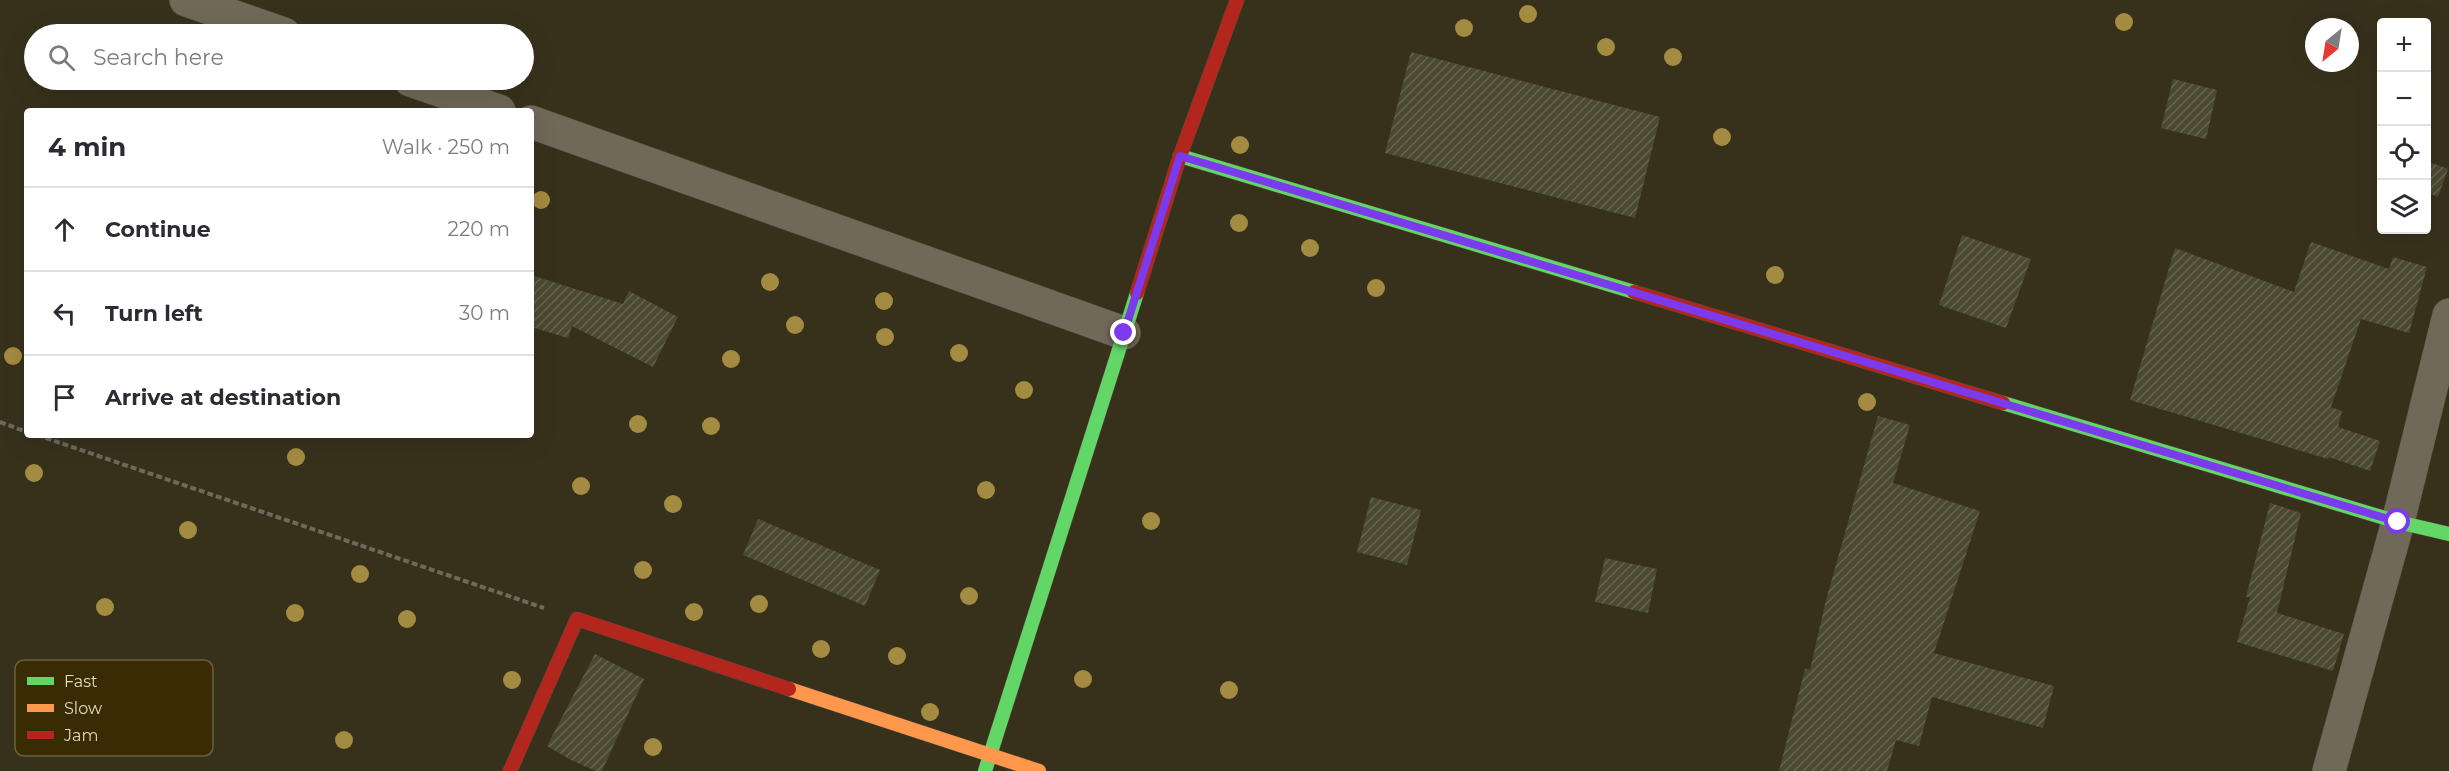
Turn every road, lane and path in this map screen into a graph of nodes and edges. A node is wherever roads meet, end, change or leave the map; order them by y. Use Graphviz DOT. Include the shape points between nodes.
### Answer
graph roads {
  1 [pos="186,0"];
  2 [pos="1237,0"];
  3 [pos="255,24"];
  4 [pos="439,90"];
  5 [pos="490,108"];
  6 [pos="534,123"];
  7 [pos="1180,156"];
  8 [pos="2449,315"];
  9 [pos="1124,333"];
  10 [pos="0,422"];
  11 [pos="24,431"];
  12 [pos="46,438"];
  13 [pos="2398,522"];
  14 [pos="2449,534"];
  15 [pos="578,619"];
  16 [pos="989,756"];
  17 [pos="510,771"];
  18 [pos="985,771"];
  19 [pos="1039,771"];
  20 [pos="2329,771"];
  1 -- 3 [label="street"];
  2 -- 7 [label="street"];
  4 -- 5 [label="street"];
  6 -- 9 [label="street"];
  7 -- 9 [label="street"];
  7 -- 13 [label="street"];
  8 -- 13 [label="street"];
  9 -- 16 [label="street"];
  10 -- 11 [label="path"];
  12 -- 15 [label="path"];
  13 -- 14 [label="street"];
  13 -- 20 [label="street"];
  15 -- 16 [label="street"];
  15 -- 17 [label="street"];
  16 -- 18 [label="street"];
  16 -- 19 [label="street"];
}
